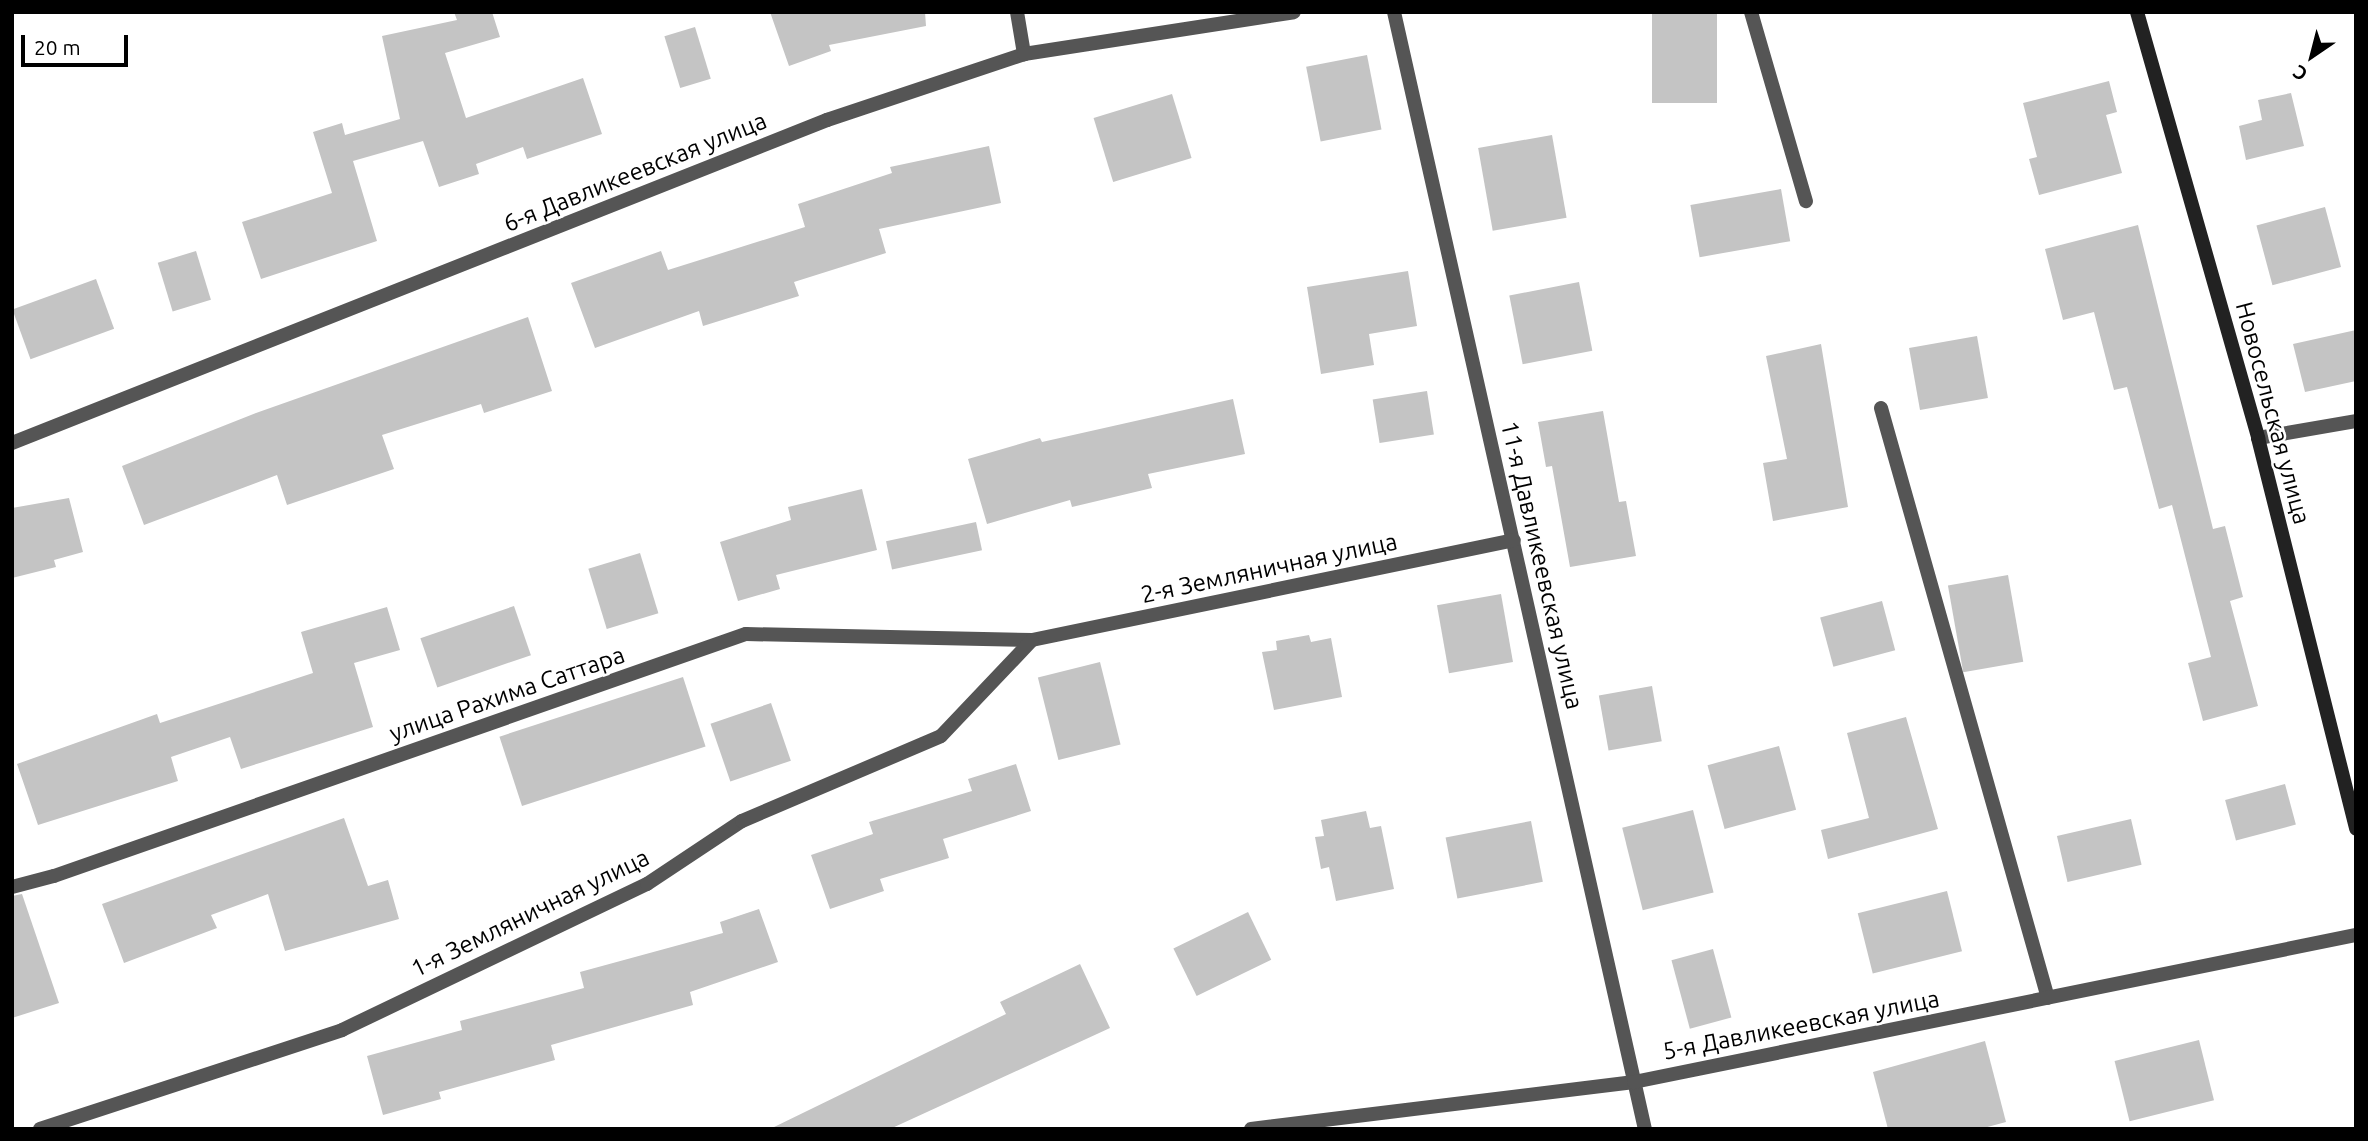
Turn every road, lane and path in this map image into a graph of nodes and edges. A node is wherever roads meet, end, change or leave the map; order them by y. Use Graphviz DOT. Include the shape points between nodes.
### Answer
graph roads {
  1 [pos="1017,12"];
  2 [pos="1294,12"];
  3 [pos="1394,12"];
  4 [pos="1751,12"];
  5 [pos="2137,12"];
  6 [pos="1024,54"];
  7 [pos="1807,201"];
  8 [pos="1881,408"];
  9 [pos="2356,421"];
  10 [pos="2258,438"];
  11 [pos="12,443"];
  12 [pos="1514,540"];
  13 [pos="1032,640"];
  14 [pos="2356,829"];
  15 [pos="12,887"];
  16 [pos="2356,935"];
  17 [pos="2048,998"];
  18 [pos="1634,1082"];
  19 [pos="40,1129"];
  20 [pos="1251,1129"];
  21 [pos="1645,1129"];
  1 -- 6 [label="street"];
  2 -- 6 [label="street, 6-я Давликеевская улица"];
  3 -- 12 [label="street, 11-я Давликеевская улица"];
  4 -- 7 [label="street"];
  5 -- 10 [label="street, Новосельская улица"];
  6 -- 11 [label="street, 6-я Давликеевская улица" via="827,120"];
  8 -- 17 [label="street"];
  9 -- 10 [label="street"];
  10 -- 14 [label="street, Новосельская улица"];
  12 -- 13 [label="street, 2-я Земляничная улица"];
  12 -- 18 [label="street, 11-я Давликеевская улица"];
  13 -- 15 [label="street, улица Рахима Саттара" via="747,634"];
  13 -- 19 [label="street, 1-я Земляничная улица" via="941,736 742,821 647,884 342,1030"];
  16 -- 17 [label="street, 5-я Давликеевская улица"];
  17 -- 18 [label="street, 5-я Давликеевская улица"];
  18 -- 20 [label="street, 5-я Давликеевская улица"];
  18 -- 21 [label="street, 11-я Давликеевская улица"];
}
